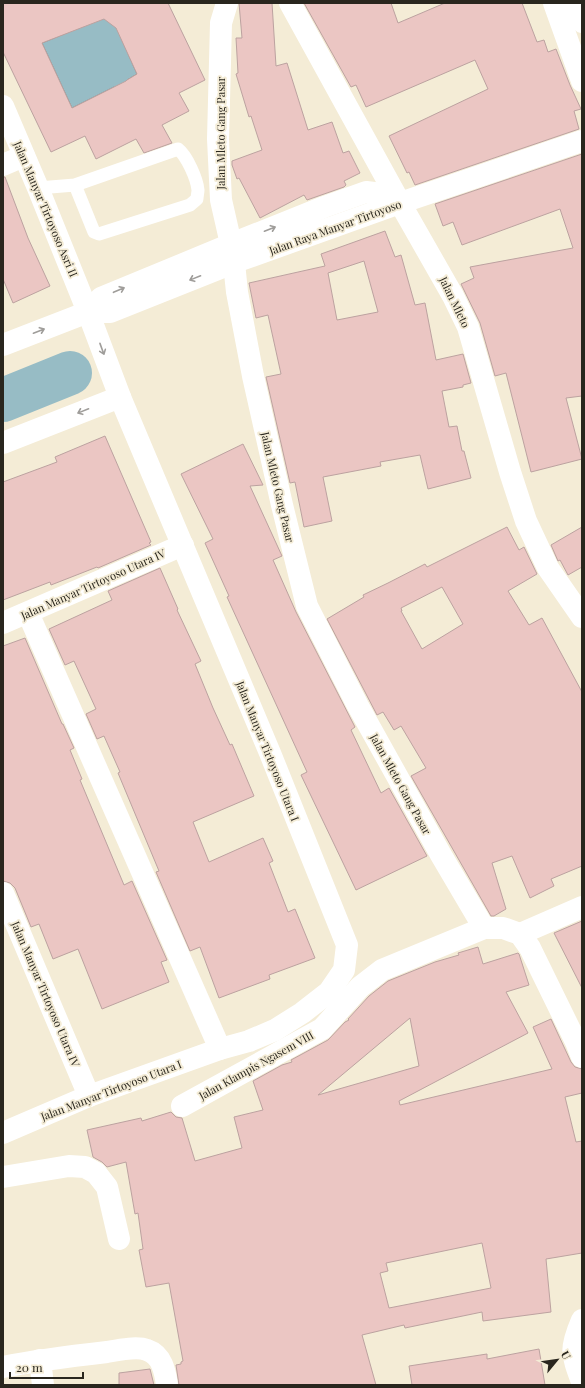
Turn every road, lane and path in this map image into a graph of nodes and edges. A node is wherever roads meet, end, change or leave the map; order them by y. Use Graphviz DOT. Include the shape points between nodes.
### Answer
graph roads {
  1 [pos="227,3"];
  2 [pos="290,3"];
  3 [pos="554,3"];
  4 [pos="575,3"];
  5 [pos="582,22"];
  6 [pos="582,81"];
  7 [pos="3,106"];
  8 [pos="582,141"];
  9 [pos="24,156"];
  10 [pos="3,165"];
  11 [pos="75,185"];
  12 [pos="38,188"];
  13 [pos="400,203"];
  14 [pos="233,253"];
  15 [pos="88,312"];
  16 [pos="3,345"];
  17 [pos="120,396"];
  18 [pos="3,443"];
  19 [pos="183,545"];
  20 [pos="28,613"];
  21 [pos="582,617"];
  22 [pos="3,623"];
  23 [pos="3,893"];
  24 [pos="582,907"];
  25 [pos="484,928"];
  26 [pos="520,934"];
  27 [pos="220,1049"];
  28 [pos="582,1057"];
  29 [pos="89,1096"];
  30 [pos="182,1106"];
  31 [pos="3,1133"];
  32 [pos="3,1177"];
  33 [pos="118,1238"];
  34 [pos="582,1320"];
  35 [pos="40,1360"];
  36 [pos="3,1367"];
  37 [pos="580,1369"];
  38 [pos="43,1385"];
  39 [pos="167,1385"];
  1 -- 14 [label="street, Jalan Mleto Gang Pasar" via="221,23 218,139 221,200"];
  2 -- 13 [label="street, Jalan Mleto"];
  3 -- 6 [label="street"];
  4 -- 5 [label="street"];
  7 -- 9 [label="street, Jalan Manyar Tirtoyoso Asri II"];
  8 -- 13 [label="street, Jalan Raya Manyar Tirtoyoso"];
  9 -- 10 [label="street"];
  9 -- 12 [label="street, Jalan Manyar Tirtoyoso Asri II"];
  11 -- 11 [label="lane" via="94,232 99,234 190,205 197,199 198,190 189,163 178,149"];
  11 -- 12 [label="lane"];
  12 -- 15 [label="street, Jalan Manyar Tirtoyoso Asri II"];
  13 -- 14 [label="street, Jalan Raya Manyar Tirtoyoso"];
  13 -- 21 [label="street, Jalan Mleto" via="468,326 526,521 548,568"];
  14 -- 15 [label="street, Jalan Raya Manyar Tirtoyoso" via="110,312"];
  14 -- 25 [label="street, Jalan Mleto Gang Pasar" via="236,292 253,376 307,606 358,706 440,855"];
  16 -- 15 [label="street, one-way"];
  15 -- 17 [label="street, Jalan Manyar Tirtoyoso Asri II, one-way"];
  17 -- 18 [label="street, one-way"];
  17 -- 19 [label="street, Jalan Manyar Tirtoyoso Utara I"];
  19 -- 20 [label="street, Jalan Manyar Tirtoyoso Utara IV"];
  19 -- 27 [label="street, Jalan Manyar Tirtoyoso Utara I" via="347,945 344,970 329,992 275,1030"];
  20 -- 22 [label="street, Jalan Manyar Tirtoyoso Utara IV"];
  20 -- 27 [label="street"];
  23 -- 29 [label="street, Jalan Manyar Tirtoyoso Utara IV"];
  24 -- 26 [label="street"];
  25 -- 26 [label="street, Jalan Klampis Ngasem VIII" via="504,928"];
  25 -- 30 [label="street, Jalan Klampis Ngasem VIII" via="382,970 360,987 322,1029"];
  26 -- 28 [label="street" via="530,948"];
  27 -- 29 [label="street, Jalan Manyar Tirtoyoso Utara I"];
  29 -- 31 [label="street, Jalan Manyar Tirtoyoso Utara I"];
  32 -- 33 [label="street" via="69,1166 85,1167 96,1173 107,1187"];
  34 -- 37 [label="street" via="572,1348"];
  35 -- 36 [label="street"];
  35 -- 38 [label="street"];
  35 -- 39 [label="street" via="147,1349 159,1357"];
}
